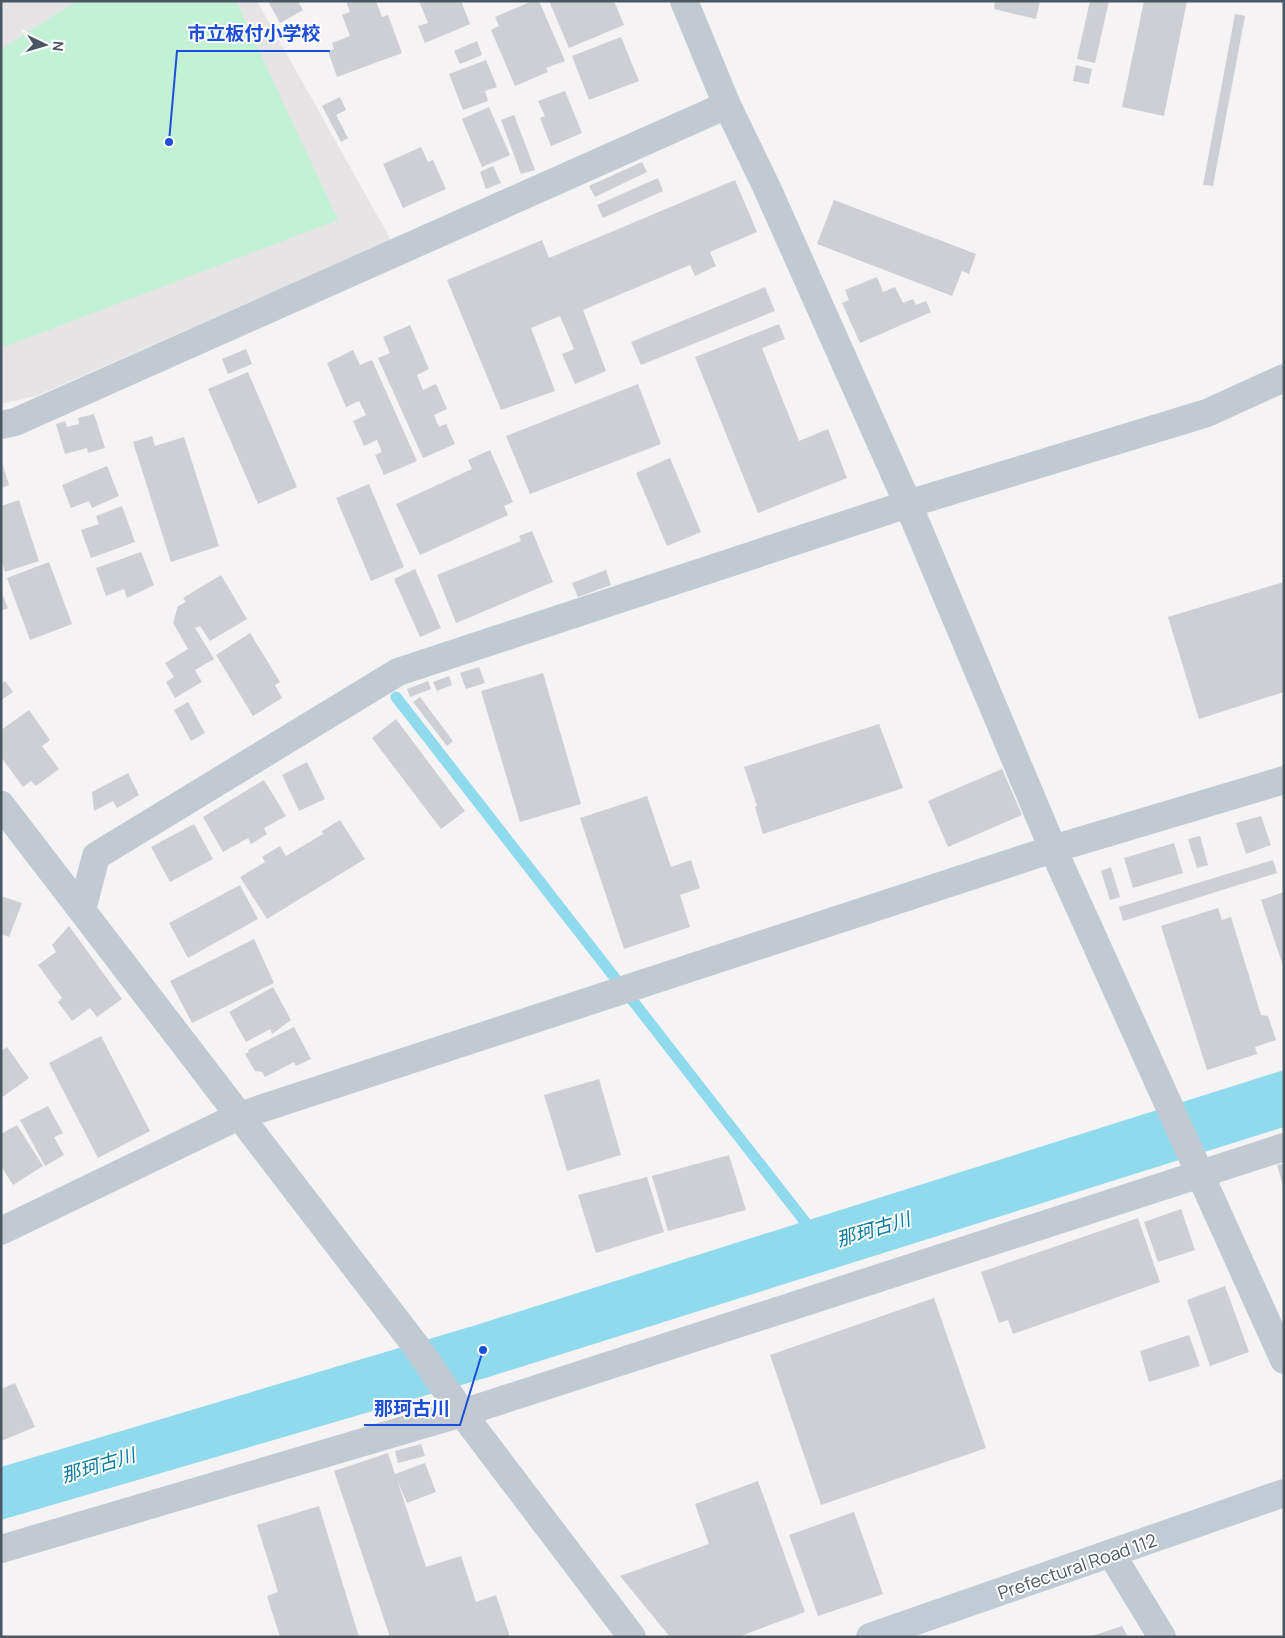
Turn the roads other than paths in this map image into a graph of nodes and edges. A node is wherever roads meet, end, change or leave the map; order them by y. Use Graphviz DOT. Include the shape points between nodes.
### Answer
graph roads {
  1 [pos="684,1"];
  2 [pos="727,105"];
  3 [pos="1284,378"];
  4 [pos="1,425"];
  5 [pos="908,504"];
  6 [pos="1284,780"];
  7 [pos="1,805"];
  8 [pos="1053,849"];
  9 [pos="82,910"];
  10 [pos="239,1116"];
  11 [pos="1284,1147"];
  12 [pos="1200,1174"];
  13 [pos="1,1231"];
  14 [pos="1284,1360"];
  15 [pos="462,1413"];
  16 [pos="1284,1493"];
  17 [pos="1,1549"];
  18 [pos="1112,1555"];
  19 [pos="632,1637"];
  20 [pos="870,1637"];
  21 [pos="1162,1637"];
  1 -- 2 [label="street"];
  2 -- 4 [label="street" via="16,422"];
  2 -- 5 [label="street" via="772,197"];
  3 -- 5 [label="street" via="1207,412"];
  5 -- 8 [label="street"];
  5 -- 9 [label="street" via="398,672 96,856"];
  6 -- 8 [label="street"];
  7 -- 9 [label="street"];
  8 -- 10 [label="street"];
  8 -- 12 [label="street"];
  9 -- 10 [label="street"];
  10 -- 13 [label="street"];
  10 -- 15 [label="street" via="416,1346"];
  11 -- 12 [label="street"];
  12 -- 14 [label="street"];
  12 -- 15 [label="street"];
  15 -- 17 [label="street"];
  15 -- 19 [label="street"];
  16 -- 18 [label="main road, Prefectural Road 112"];
  18 -- 20 [label="main road, Prefectural Road 112"];
  18 -- 21 [label="street"];
}
